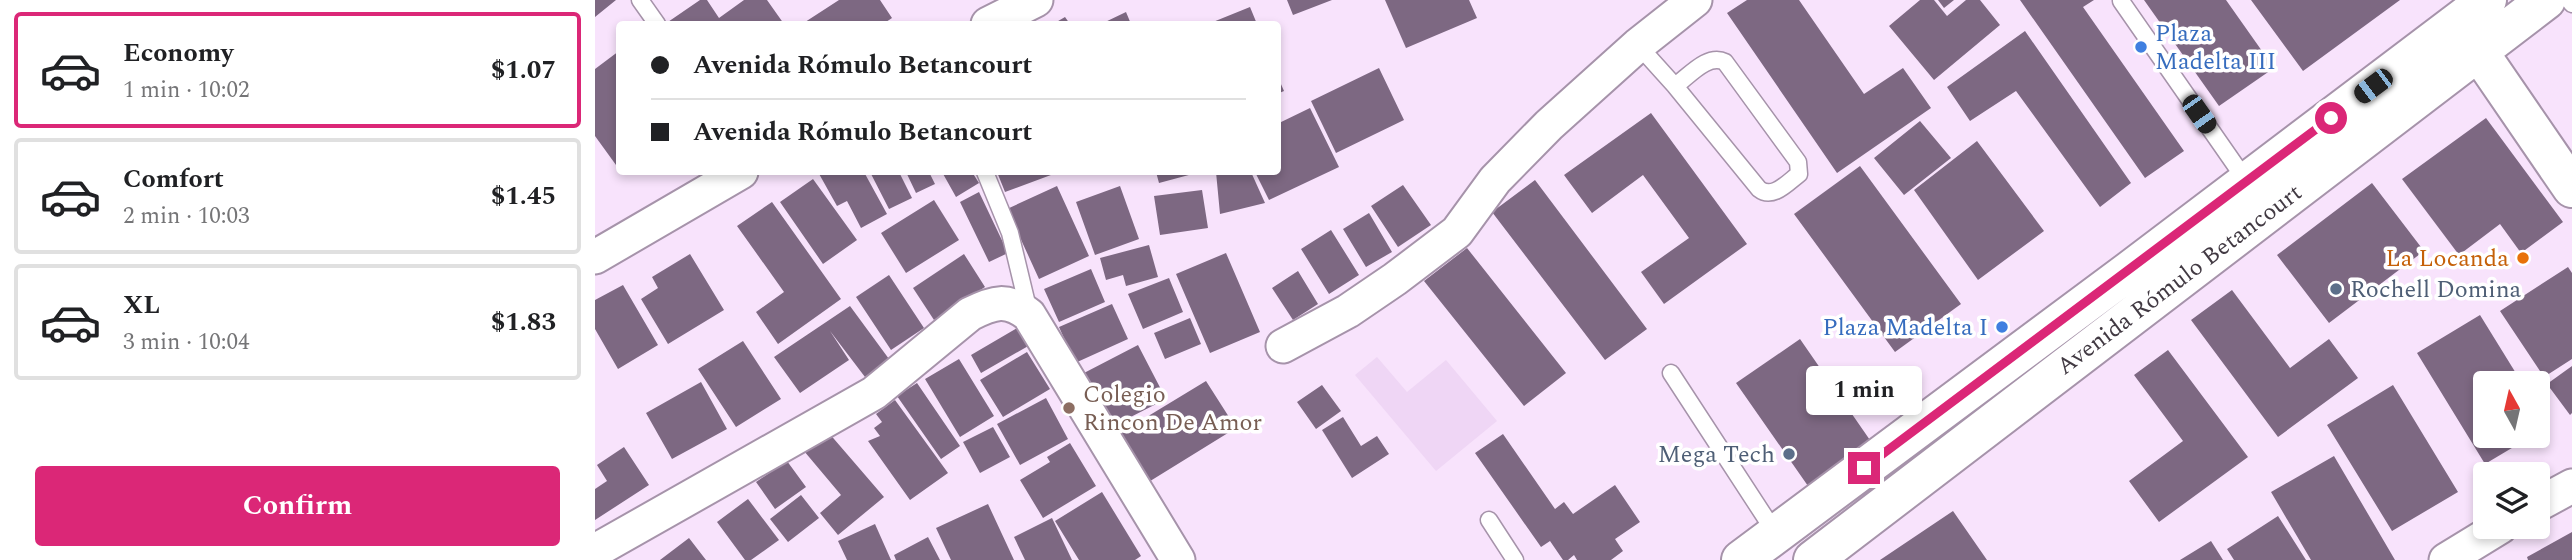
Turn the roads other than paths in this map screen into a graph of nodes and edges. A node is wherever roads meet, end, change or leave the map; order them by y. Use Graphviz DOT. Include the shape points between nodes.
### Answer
graph roads {
  1 [pos="640,0"];
  2 [pos="1036,0"];
  3 [pos="1695,0"];
  4 [pos="2546,0"];
  5 [pos="2569,0"];
  6 [pos="2121,2"];
  7 [pos="2572,4"];
  8 [pos="655,21"];
  9 [pos="994,21"];
  10 [pos="2474,24"];
  11 [pos="1638,44"];
  12 [pos="1675,86"];
  13 [pos="736,175"];
  14 [pos="986,175"];
  15 [pos="2246,182"];
  16 [pos="2572,188"];
  17 [pos="595,257"];
  18 [pos="1015,309"];
  19 [pos="1283,346"];
  20 [pos="1671,373"];
  21 [pos="2572,485"];
  22 [pos="2550,498"];
  23 [pos="1489,520"];
  24 [pos="1776,534"];
  25 [pos="2480,539"];
  26 [pos="595,551"];
  27 [pos="1178,560"];
  28 [pos="1515,560"];
  29 [pos="1741,560"];
  30 [pos="1813,560"];
  31 [pos="2446,560"];
  1 -- 8 [label="lane"];
  2 -- 9 [label="street"];
  3 -- 11 [label="street"];
  4 -- 10 [label="main road, Avenida Rómulo Betancourt"];
  5 -- 7 [label="lane"];
  6 -- 15 [label="lane"];
  10 -- 15 [label="main road, Avenida Rómulo Betancourt"];
  10 -- 16 [label="main road"];
  10 -- 30 [label="main road, Avenida Rómulo Betancourt"];
  11 -- 12 [label="lane"];
  11 -- 19 [label="street" via="1495,180 1457,232 1357,304"];
  12 -- 12 [label="lane" via="1764,193 1776,191 1800,174 1798,162 1725,62 1710,59"];
  13 -- 17 [label="street"];
  14 -- 18 [label="lane" via="1010,233"];
  15 -- 24 [label="main road, Avenida Rómulo Betancourt"];
  18 -- 26 [label="street" via="987,305 970,314 874,393"];
  18 -- 27 [label="street"];
  20 -- 24 [label="lane"];
  21 -- 22 [label="street"];
  23 -- 28 [label="lane"];
  24 -- 29 [label="main road, Avenida Rómulo Betancourt"];
  25 -- 31 [label="street"];
}
